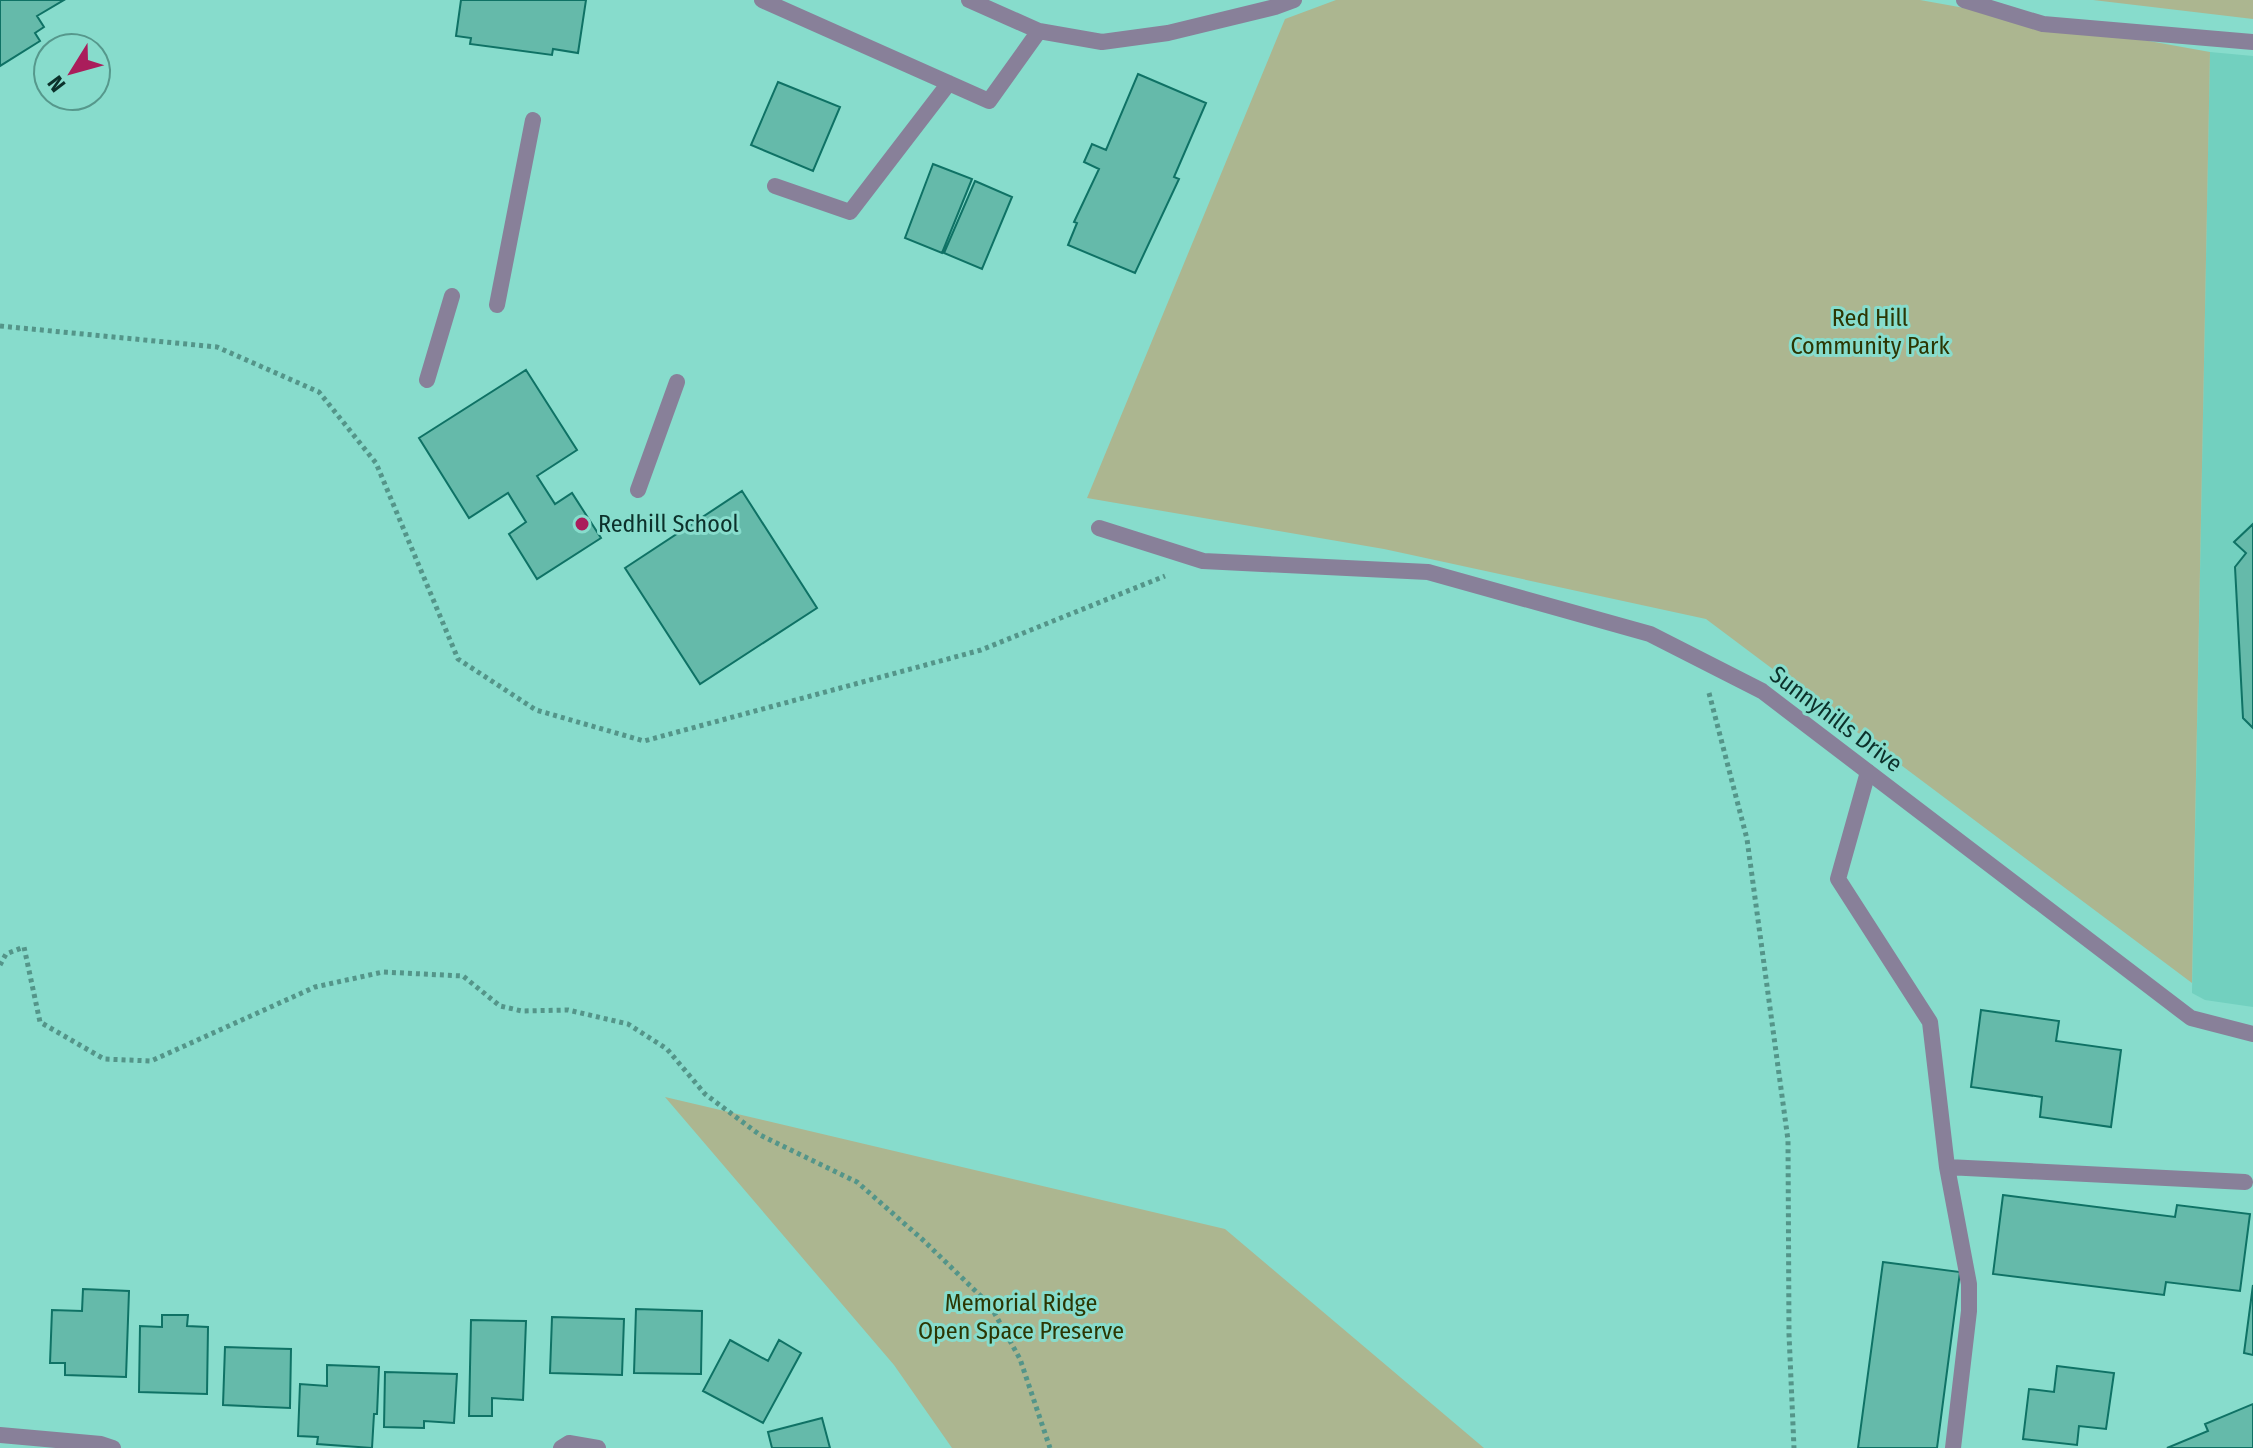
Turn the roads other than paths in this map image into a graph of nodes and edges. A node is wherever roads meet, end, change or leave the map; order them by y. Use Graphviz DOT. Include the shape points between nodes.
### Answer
graph roads {
  1 [pos="762,0"];
  2 [pos="969,0"];
  3 [pos="1294,0"];
  4 [pos="1964,0"];
  5 [pos="1039,31"];
  6 [pos="2253,42"];
  7 [pos="949,83"];
  8 [pos="533,120"];
  9 [pos="775,186"];
  10 [pos="452,296"];
  11 [pos="497,305"];
  12 [pos="427,380"];
  13 [pos="677,382"];
  14 [pos="638,490"];
  15 [pos="1099,528"];
  16 [pos="1868,772"];
  17 [pos="2253,1034"];
  18 [pos="1947,1167"];
  19 [pos="2245,1182"];
  20 [pos="0,1435"];
  21 [pos="113,1448"];
  22 [pos="561,1448"];
  23 [pos="598,1448"];
  24 [pos="1953,1448"];
  1 -- 7 [label="street"];
  2 -- 5 [label="street"];
  3 -- 5 [label="street" via="1168,33 1102,42"];
  4 -- 6 [label="street" via="2043,24"];
  5 -- 7 [label="street" via="989,101"];
  7 -- 9 [label="street" via="850,212"];
  8 -- 11 [label="street"];
  10 -- 12 [label="street"];
  13 -- 14 [label="street"];
  15 -- 16 [label="street, Sunnyhills Drive" via="1203,561 1428,572 1650,634 1762,691"];
  16 -- 17 [label="street, Sunnyhills Drive" via="2191,1018"];
  16 -- 18 [label="street" via="1838,879 1930,1022"];
  18 -- 19 [label="street"];
  18 -- 24 [label="street" via="1969,1284"];
  20 -- 21 [label="street"];
  22 -- 23 [label="street" via="569,1443"];
}
